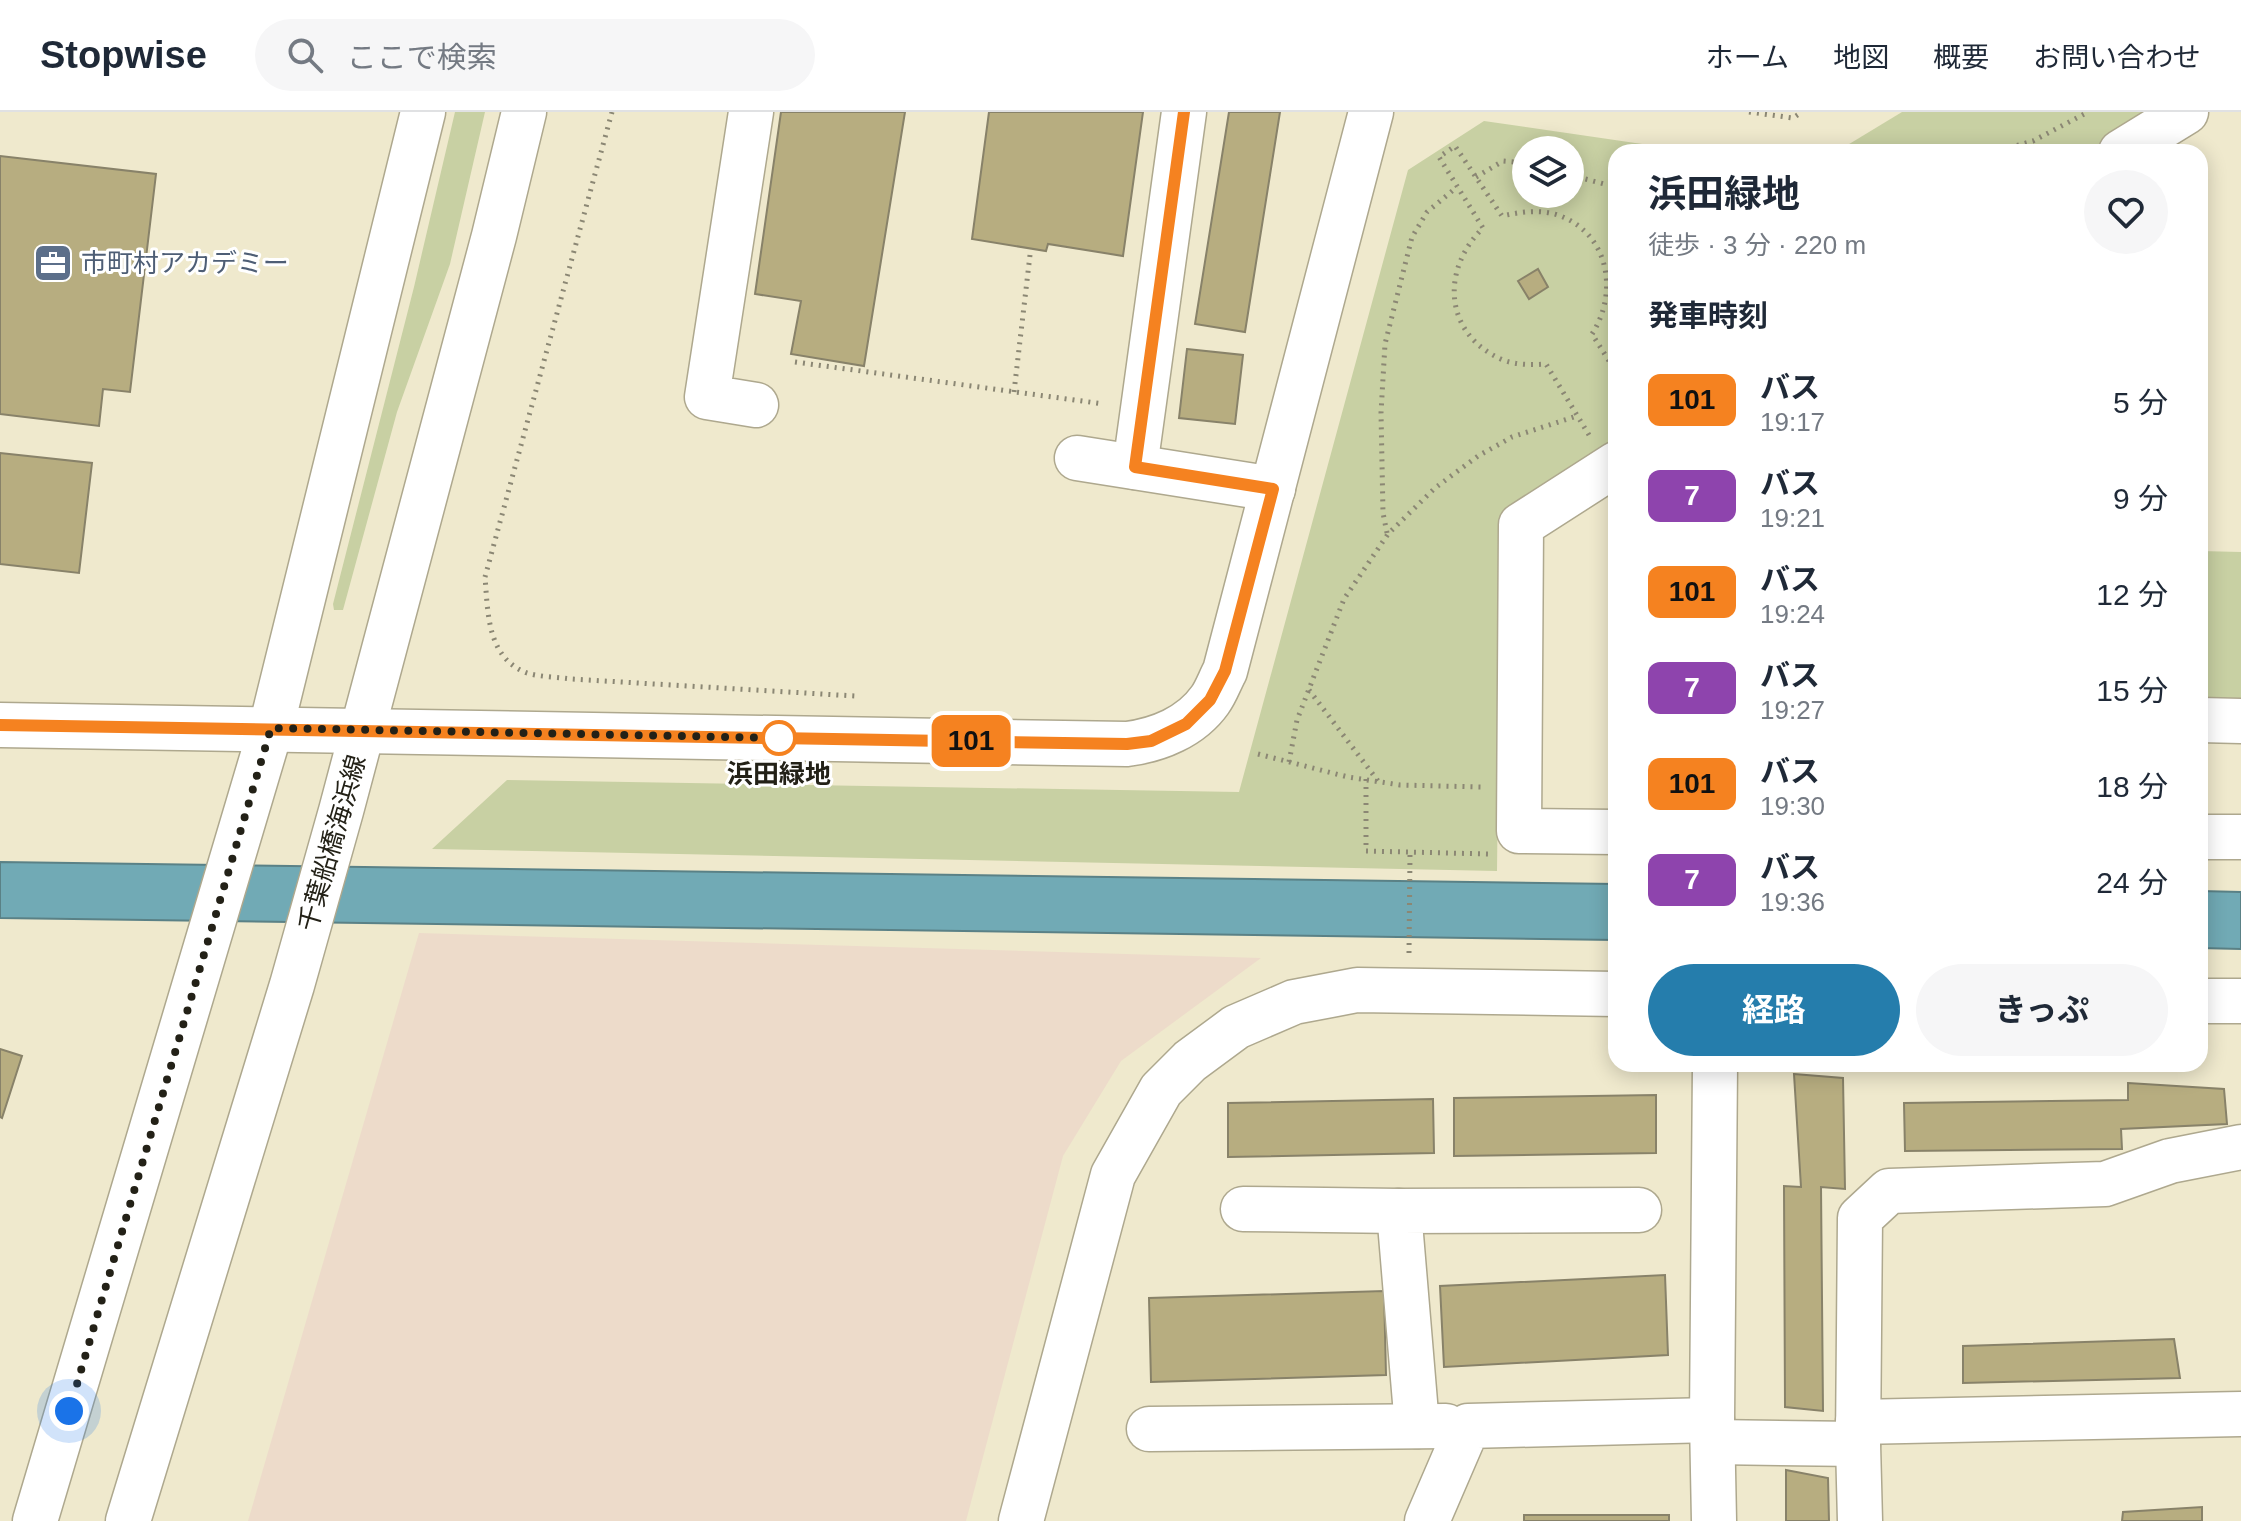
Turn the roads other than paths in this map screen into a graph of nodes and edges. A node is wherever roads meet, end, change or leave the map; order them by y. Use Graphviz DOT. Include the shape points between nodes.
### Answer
graph roads {
  1 [pos="423,112"];
  2 [pos="524,112"];
  3 [pos="751,112"];
  4 [pos="1184,112"];
  5 [pos="1371,112"];
  6 [pos="2186,112"];
  7 [pos="2141,144"];
  8 [pos="756,405"];
  9 [pos="1077,458"];
  10 [pos="1135,467"];
  11 [pos="1608,469"];
  12 [pos="1273,489"];
  13 [pos="2208,720"];
  14 [pos="2241,721"];
  15 [pos="0,725"];
  16 [pos="271,728"];
  17 [pos="363,731"];
  18 [pos="1608,832"];
  19 [pos="2208,837"];
  20 [pos="2241,837"];
  21 [pos="1608,994"];
  22 [pos="2208,1001"];
  23 [pos="2241,1001"];
  24 [pos="1715,1072"];
  25 [pos="2241,1147"];
  26 [pos="1243,1209"];
  27 [pos="1639,1210"];
  28 [pos="1399,1211"];
  29 [pos="2241,1414"];
  30 [pos="1417,1426"];
  31 [pos="1468,1426"];
  32 [pos="1149,1429"];
  33 [pos="1712,1431"];
  34 [pos="1858,1433"];
  35 [pos="35,1521"];
  36 [pos="128,1521"];
  37 [pos="1021,1521"];
  38 [pos="1427,1521"];
  39 [pos="1714,1521"];
  40 [pos="1860,1521"];
  1 -- 16 [label="street"];
  2 -- 17 [label="street, 千葉船橋海浜線"];
  3 -- 8 [label="street" via="707,397"];
  4 -- 10 [label="street"];
  5 -- 12 [label="street"];
  6 -- 7 [label="street"];
  9 -- 10 [label="street"];
  10 -- 12 [label="street"];
  11 -- 18 [label="street" via="1521,525 1519,788 1519,831"];
  12 -- 17 [label="street" via="1225,671 1210,700 1186,724 1151,741"];
  13 -- 14 [label="street"];
  15 -- 16 [label="street"];
  16 -- 17 [label="street"];
  16 -- 35 [label="street"];
  17 -- 36 [label="street, 千葉船橋海浜線" via="292,985"];
  19 -- 20 [label="street"];
  21 -- 37 [label="street" via="1357,990 1294,1002 1236,1027 1190,1061 1161,1090 1113,1175"];
  22 -- 23 [label="street"];
  24 -- 33 [label="street"];
  25 -- 34 [label="street" via="2170,1161 2105,1184 1889,1191 1860,1218"];
  26 -- 28 [label="street"];
  27 -- 28 [label="street"];
  28 -- 30 [label="street"];
  29 -- 34 [label="street"];
  30 -- 31 [label="street"];
  30 -- 32 [label="street"];
  31 -- 33 [label="street"];
  31 -- 38 [label="street"];
  33 -- 34 [label="street"];
  33 -- 39 [label="street"];
  34 -- 40 [label="street"];
}
